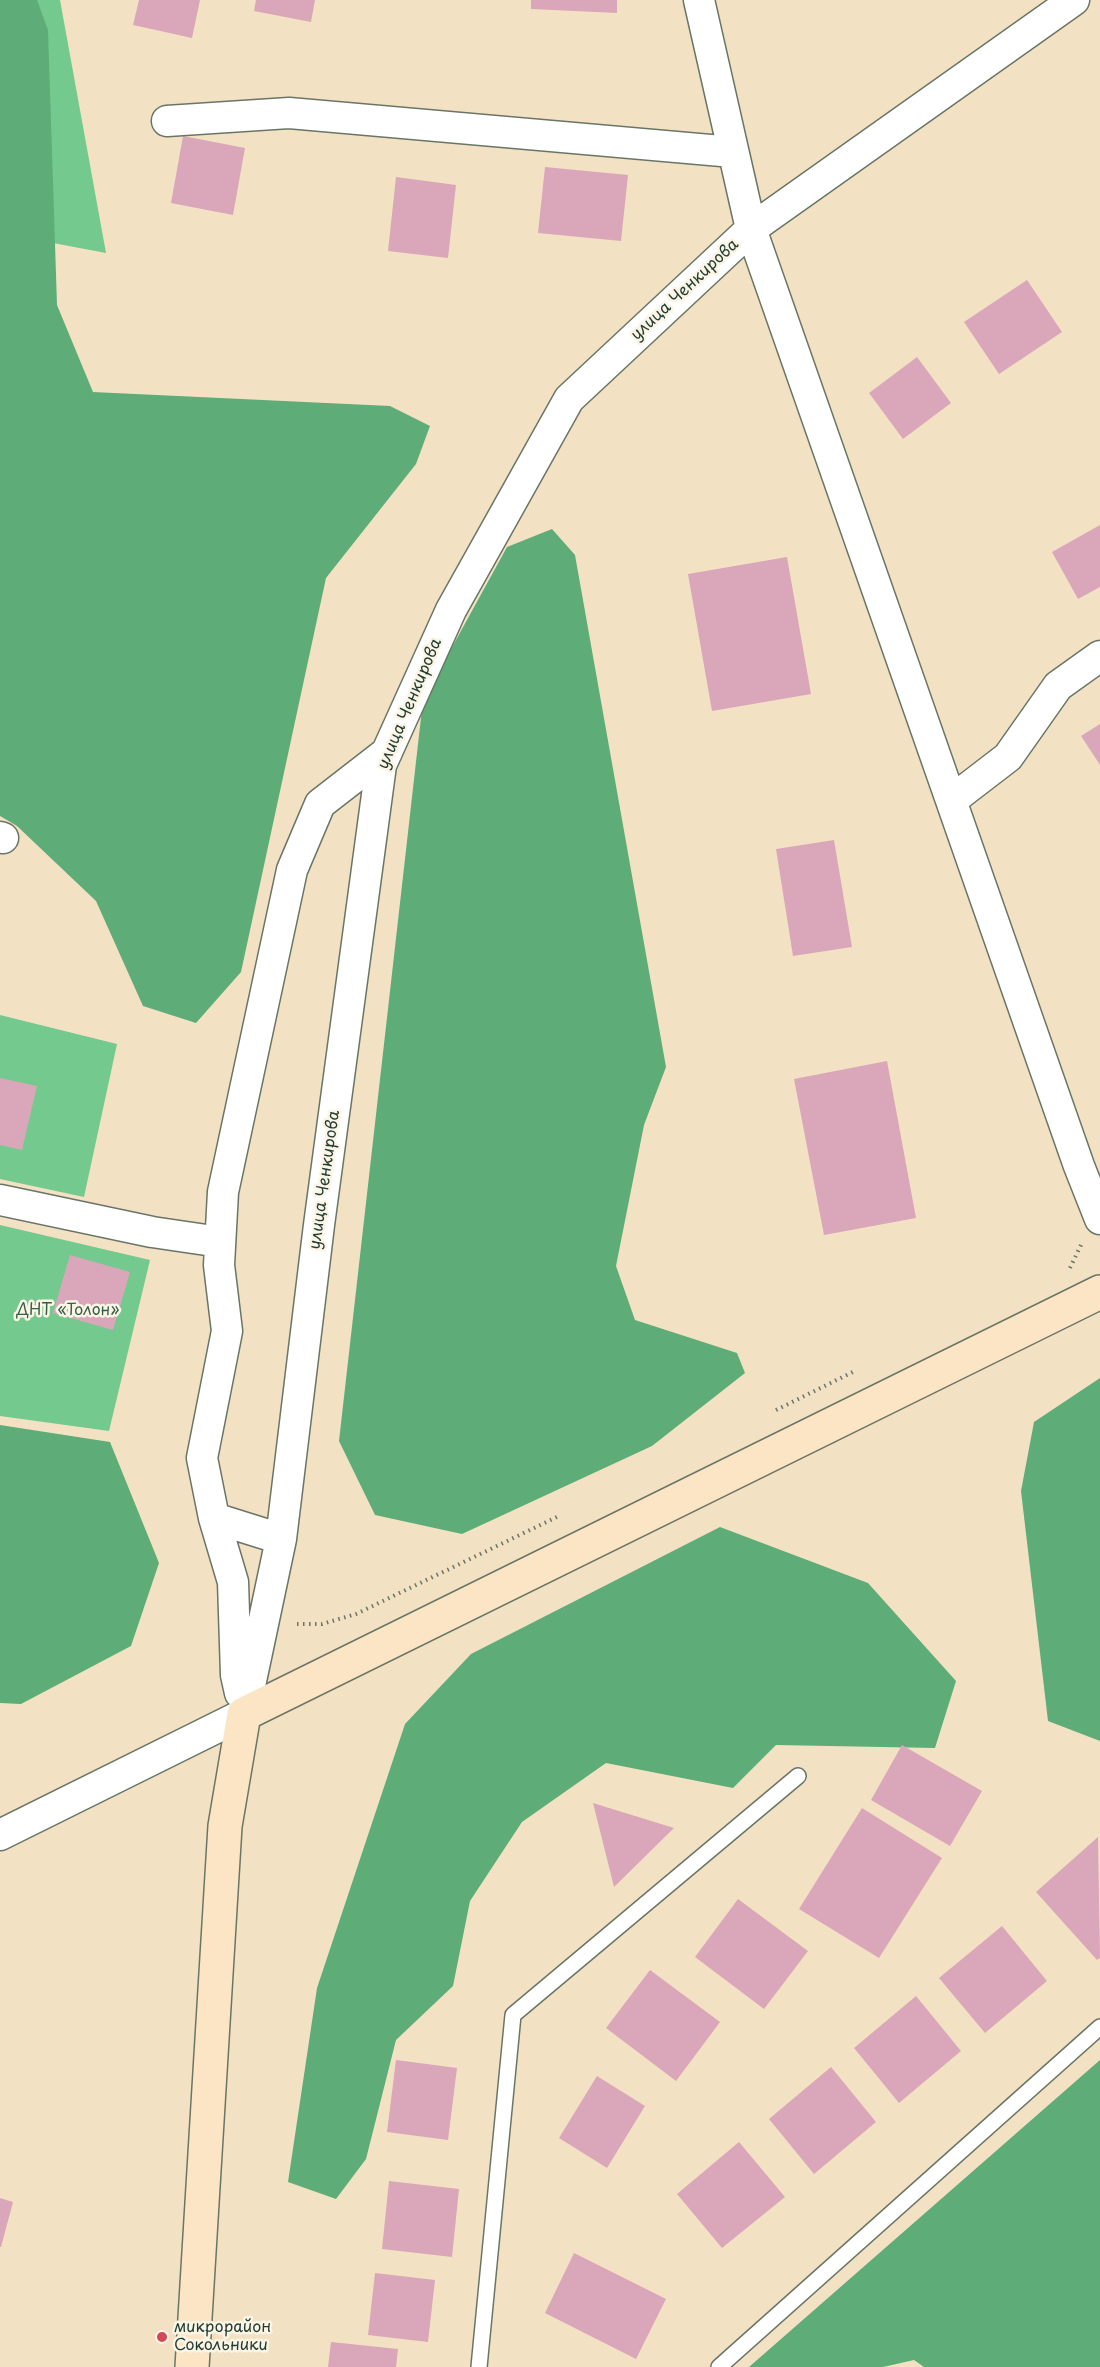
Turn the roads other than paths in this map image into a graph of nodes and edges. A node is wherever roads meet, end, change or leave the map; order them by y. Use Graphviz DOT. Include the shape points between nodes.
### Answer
graph roads {
  1 [pos="699,0"];
  2 [pos="1074,0"];
  3 [pos="166,121"];
  4 [pos="733,152"];
  5 [pos="751,229"];
  6 [pos="1100,656"];
  7 [pos="387,752"];
  8 [pos="952,800"];
  9 [pos="1090,1160"];
  10 [pos="0,1200"];
  11 [pos="1100,1219"];
  12 [pos="220,1242"];
  13 [pos="1100,1292"];
  14 [pos="214,1518"];
  15 [pos="281,1539"];
  16 [pos="244,1714"];
  17 [pos="798,1776"];
  18 [pos="0,1835"];
  19 [pos="1100,2027"];
  20 [pos="192,2367"];
  21 [pos="479,2367"];
  22 [pos="719,2367"];
  1 -- 4 [label="street"];
  2 -- 5 [label="street, улица Ченкирова"];
  3 -- 4 [label="street" via="289,113"];
  4 -- 5 [label="street"];
  5 -- 7 [label="street, улица Ченкирова" via="568,399 451,610"];
  5 -- 8 [label="street"];
  6 -- 8 [label="street" via="1058,686 1008,757"];
  7 -- 12 [label="street" via="320,804 292,870 224,1192"];
  7 -- 15 [label="street, улица Ченкирова" via="381,765 322,1201"];
  8 -- 9 [label="street"];
  9 -- 11 [label="street"];
  10 -- 12 [label="street"];
  12 -- 14 [label="street" via="227,1331 202,1458"];
  13 -- 16 [label="street"];
  14 -- 15 [label="street"];
  14 -- 16 [label="street" via="233,1581 236,1675"];
  15 -- 16 [label="street, улица Ченкирова"];
  16 -- 18 [label="street"];
  16 -- 20 [label="street" via="225,1826"];
  17 -- 21 [label="lane" via="513,2015"];
  19 -- 22 [label="lane"];
}
